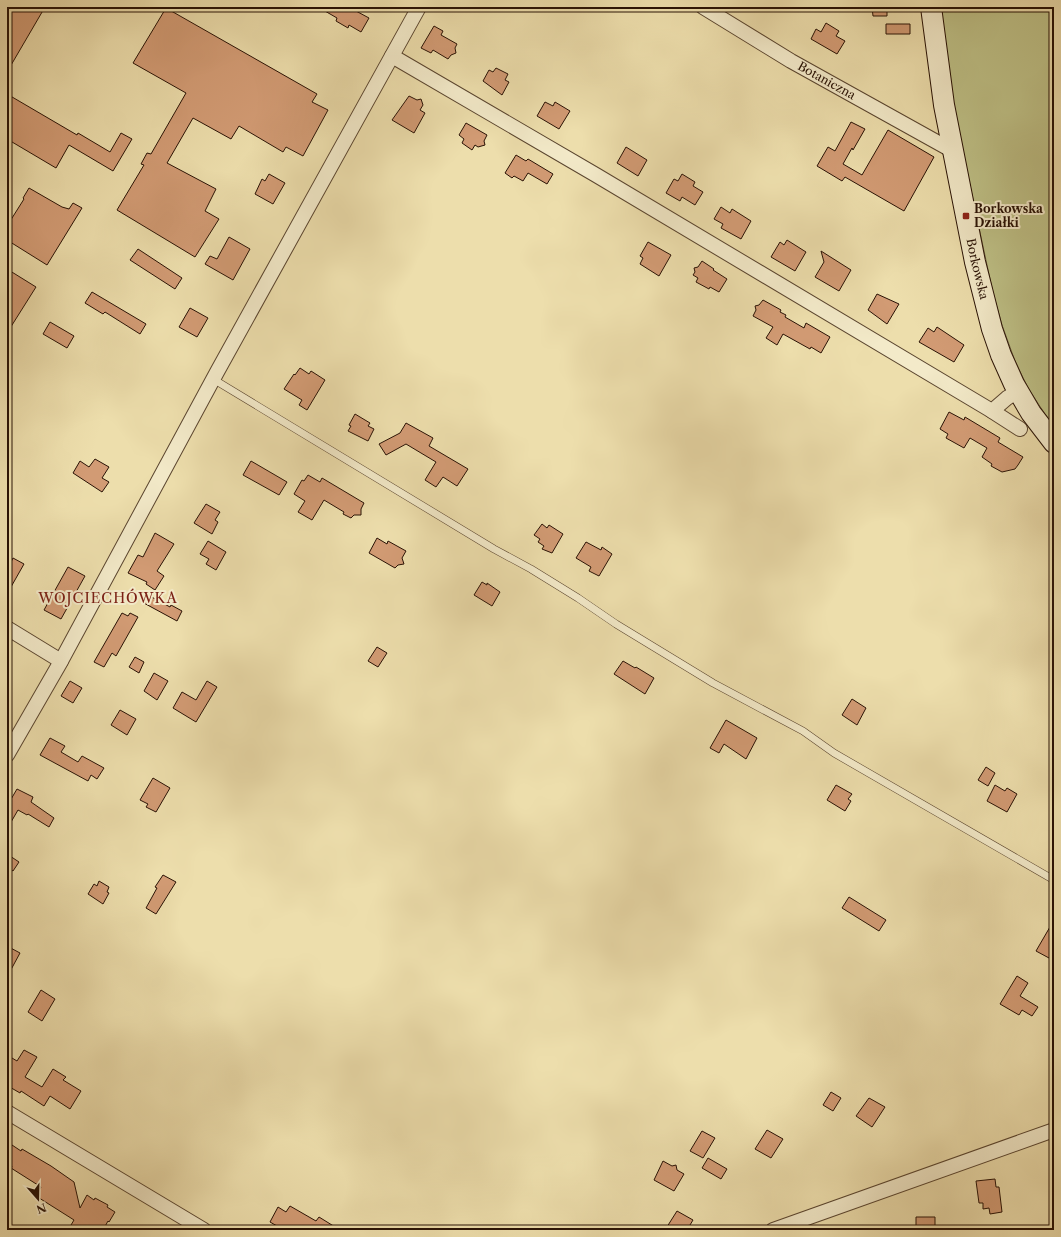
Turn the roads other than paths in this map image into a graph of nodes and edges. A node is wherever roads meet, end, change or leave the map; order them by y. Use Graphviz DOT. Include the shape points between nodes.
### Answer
graph roads {
  1 [pos="419,7"];
  2 [pos="703,7"];
  3 [pos="931,7"];
  4 [pos="392,56"];
  5 [pos="953,151"];
  6 [pos="213,379"];
  7 [pos="1018,391"];
  8 [pos="992,411"];
  9 [pos="1020,429"];
  10 [pos="1054,443"];
  11 [pos="7,628"];
  12 [pos="61,661"];
  13 [pos="7,755"];
  14 [pos="1054,880"];
  15 [pos="7,1112"];
  16 [pos="1054,1130"];
  17 [pos="204,1230"];
  18 [pos="773,1230"];
  1 -- 4 [label="street"];
  2 -- 5 [label="street, Botaniczna" via="791,61"];
  3 -- 5 [label="street, Borkowska"];
  4 -- 6 [label="street"];
  4 -- 8 [label="street"];
  5 -- 7 [label="street, Borkowska" via="988,316 1001,355"];
  6 -- 12 [label="street"];
  6 -- 14 [label="lane" via="531,569 713,683 803,731 834,753"];
  7 -- 8 [label="street"];
  7 -- 10 [label="street, Borkowska"];
  8 -- 9 [label="street"];
  11 -- 12 [label="street"];
  12 -- 13 [label="street"];
  15 -- 17 [label="street"];
  16 -- 18 [label="street"];
}
